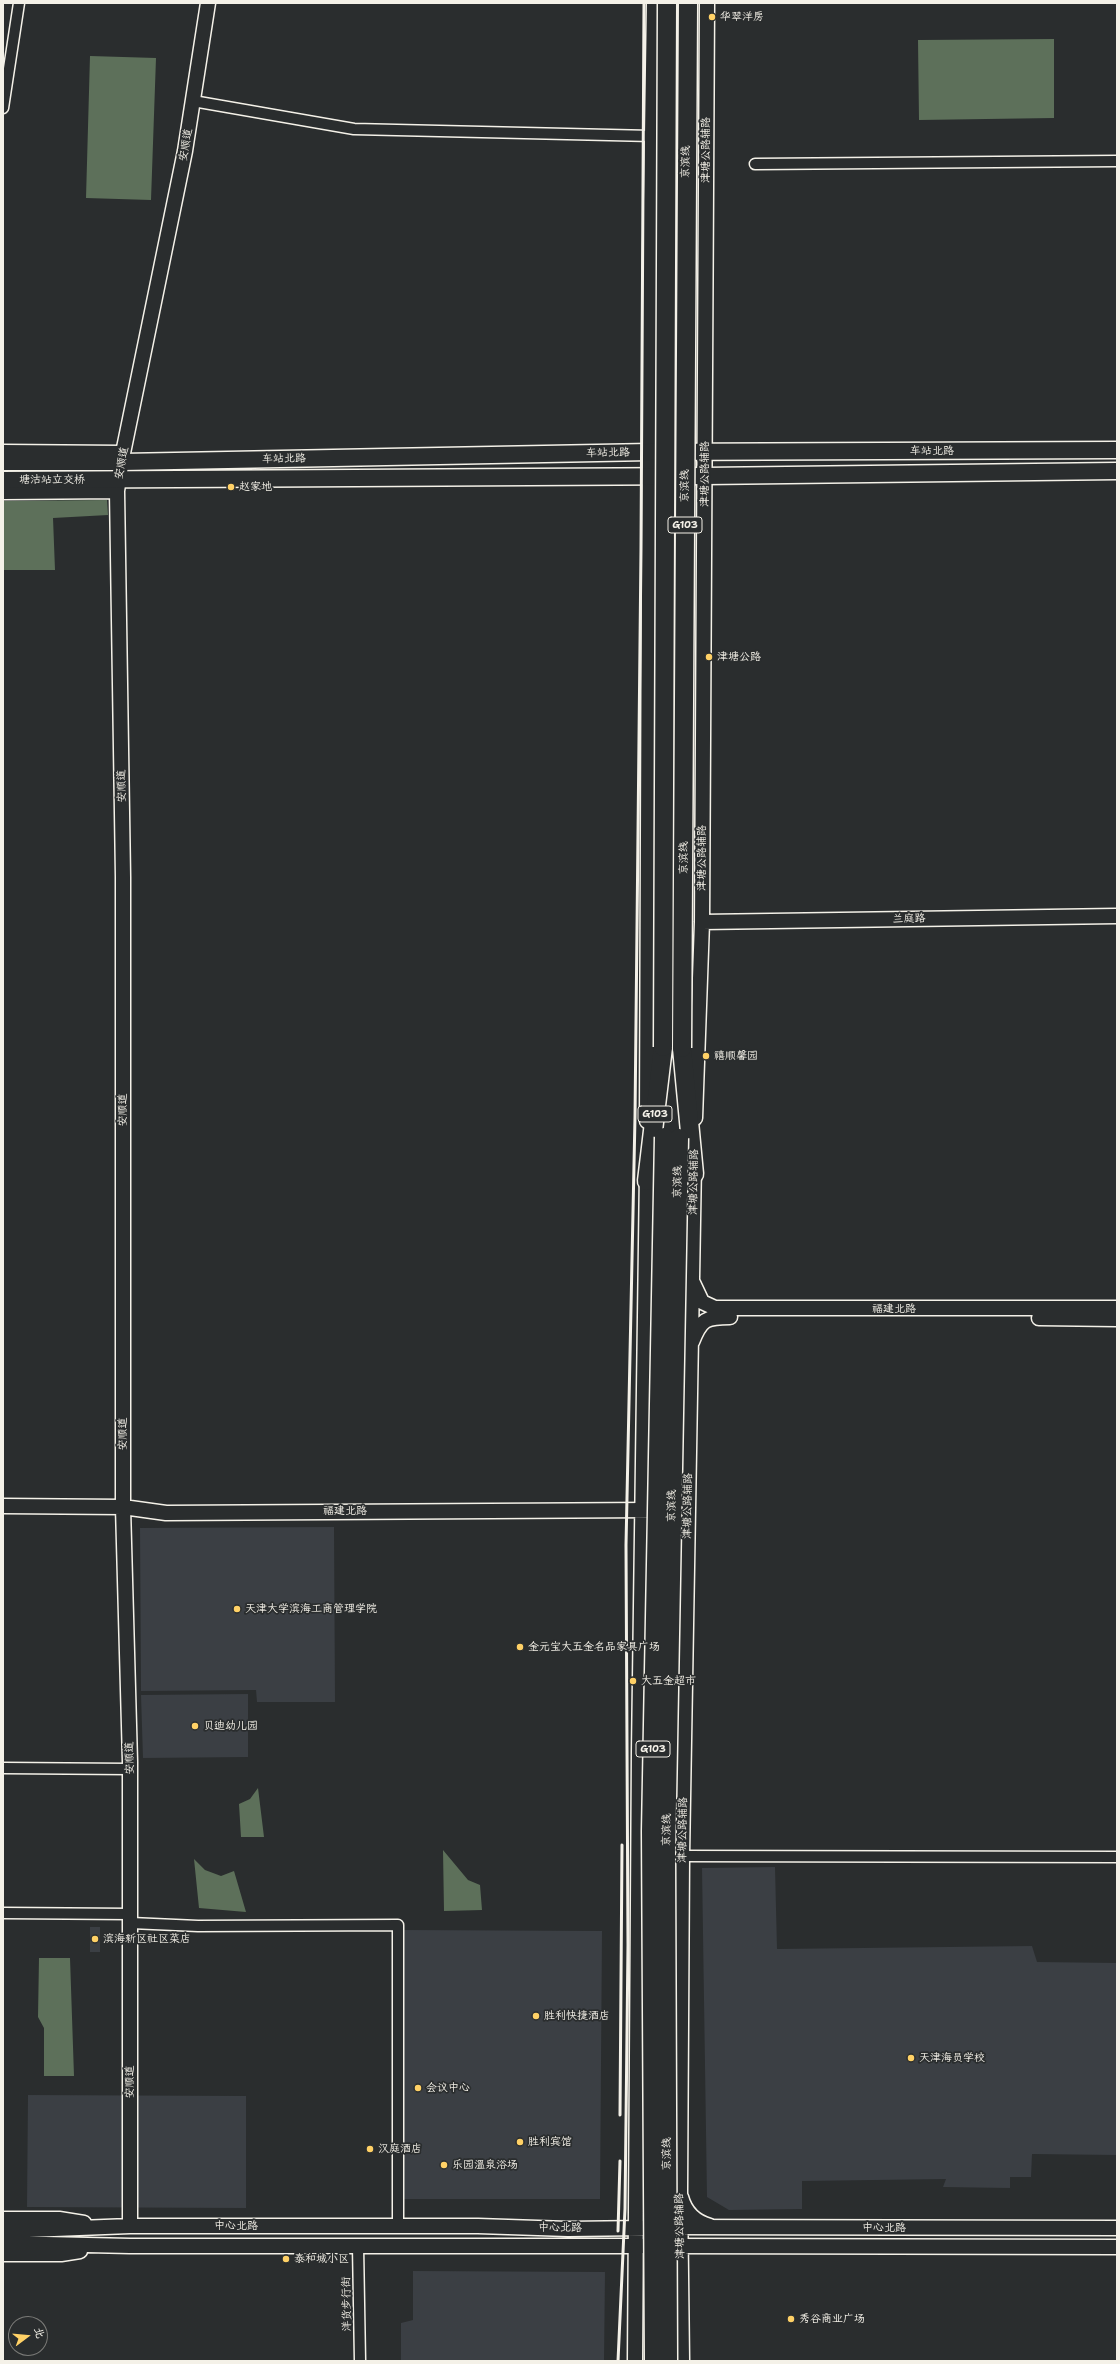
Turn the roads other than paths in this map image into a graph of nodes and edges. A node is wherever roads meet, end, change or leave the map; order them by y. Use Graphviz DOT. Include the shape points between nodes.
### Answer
graph roads {
  1 [pos="19,3"];
  2 [pos="208,3"];
  3 [pos="654,3"];
  4 [pos="667,3"];
  5 [pos="688,3"];
  6 [pos="707,3"];
  7 [pos="193,101"];
  8 [pos="3,108"];
  9 [pos="652,136"];
  10 [pos="1117,161"];
  11 [pos="755,164"];
  12 [pos="1117,450"];
  13 [pos="3,452"];
  14 [pos="650,452"];
  15 [pos="705,452"];
  16 [pos="122,457"];
  17 [pos="99,461"];
  18 [pos="3,462"];
  19 [pos="1117,471"];
  20 [pos="650,476"];
  21 [pos="705,476"];
  22 [pos="3,480"];
  23 [pos="100,480"];
  24 [pos="118,486"];
  25 [pos="3,492"];
  26 [pos="1117,916"];
  27 [pos="702,922"];
  28 [pos="663,1047"];
  29 [pos="682,1048"];
  30 [pos="672,1138"];
  31 [pos="694,1174"];
  32 [pos="647,1181"];
  33 [pos="692,1276"];
  34 [pos="1117,1308"];
  35 [pos="1117,1319"];
  36 [pos="690,1348"];
  37 [pos="3,1506"];
  38 [pos="122,1507"];
  39 [pos="642,1510"];
  40 [pos="688,1510"];
  41 [pos="3,1768"];
  42 [pos="130,1769"];
  43 [pos="682,1856"];
  44 [pos="1117,1857"];
  45 [pos="3,1912"];
  46 [pos="131,1919"];
  47 [pos="680,2191"];
  48 [pos="636,2193"];
  49 [pos="3,2219"];
  50 [pos="130,2226"];
  51 [pos="398,2226"];
  52 [pos="110,2227"];
  53 [pos="680,2227"];
  54 [pos="720,2227"];
  55 [pos="662,2228"];
  56 [pos="1117,2228"];
  57 [pos="600,2229"];
  58 [pos="3,2231"];
  59 [pos="635,2238"];
  60 [pos="3,2242"];
  61 [pos="110,2246"];
  62 [pos="358,2246"];
  63 [pos="681,2246"];
  64 [pos="1117,2247"];
  65 [pos="3,2254"];
  66 [pos="360,2361"];
  67 [pos="635,2361"];
  68 [pos="654,2361"];
  69 [pos="668,2361"];
  70 [pos="682,2361"];
  1 -- 8 [label="street"];
  2 -- 7 [label="main road, 安顺道"];
  3 -- 9 [label="main road, G103"];
  4 -- 28 [label="highway, 京滨线 / G103, bridge"];
  5 -- 29 [label="highway, 京滨线 / G103, bridge"];
  6 -- 15 [label="main road, 津塘公路辅路"];
  7 -- 9 [label="street" via="354,129"];
  7 -- 16 [label="main road, 安顺道" via="186,151"];
  9 -- 14 [label="main road, G103"];
  10 -- 11 [label="street"];
  12 -- 15 [label="main road, 车站北路"];
  13 -- 16 [label="main road"];
  14 -- 15 [label="main road, 车站北路"];
  14 -- 16 [label="main road, 车站北路"];
  14 -- 20 [label="main road, G103"];
  15 -- 21 [label="main road, 津塘公路辅路"];
  16 -- 17 [label="main road, 车站北路"];
  16 -- 24 [label="main road, 安顺道"];
  17 -- 18 [label="main road, 塘沽站立交桥"];
  19 -- 21 [label="main road, 车站北路"];
  20 -- 21 [label="main road, 车站北路"];
  20 -- 24 [label="main road, 车站北路"];
  20 -- 32 [label="main road, G103"];
  21 -- 27 [label="main road, 津塘公路辅路"];
  22 -- 23 [label="main road, 塘沽站立交桥"];
  23 -- 24 [label="main road, 车站北路"];
  24 -- 25 [label="main road"];
  24 -- 38 [label="main road, 安顺道" via="123,877"];
  26 -- 27 [label="main road, 兰庭路"];
  27 -- 31 [label="main road, 津塘公路辅路"];
  28 -- 30 [label="highway, 京滨线 / G103"];
  28 -- 32 [label="highway, G103"];
  29 -- 30 [label="highway, 京滨线 / G103"];
  29 -- 31 [label="highway"];
  30 -- 68 [label="highway, 京滨线 / G103, bridge" via="651,1831"];
  30 -- 69 [label="highway, 京滨线 / G103, bridge" via="666,1854"];
  31 -- 33 [label="main road, 津塘公路辅路"];
  32 -- 39 [label="main road, G103"];
  33 -- 34 [label="main road, 福建北路" via="702,1302 715,1308"];
  33 -- 36 [label="main road, 津塘公路辅路"];
  35 -- 36 [label="main road, 福建北路" via="714,1317 700,1325"];
  36 -- 40 [label="main road, 津塘公路辅路"];
  37 -- 38 [label="main road, 福建北路"];
  38 -- 39 [label="main road, 福建北路" via="166,1513"];
  38 -- 42 [label="main road, 安顺道"];
  39 -- 40 [label="main road, 福建北路"];
  39 -- 48 [label="main road, G103"];
  40 -- 43 [label="main road, 津塘公路辅路"];
  41 -- 42 [label="street"];
  42 -- 46 [label="main road, 安顺道"];
  43 -- 44 [label="street"];
  43 -- 47 [label="main road, 津塘公路辅路"];
  45 -- 46 [label="street"];
  46 -- 50 [label="main road, 安顺道"];
  46 -- 51 [label="street" via="198,1926 398,1925"];
  47 -- 53 [label="main road, 津塘公路辅路"];
  47 -- 54 [label="main road" via="691,2215 705,2224"];
  47 -- 55 [label="main road" via="673,2211"];
  48 -- 57 [label="main road" via="632,2208 626,2217 614,2225"];
  48 -- 59 [label="main road, G103"];
  49 -- 52 [label="main road" via="59,2219"];
  50 -- 51 [label="main road, 中心北路"];
  50 -- 52 [label="main road, 中心北路"];
  51 -- 57 [label="main road, 中心北路"];
  52 -- 58 [label="main road, 中心北路"];
  53 -- 54 [label="main road, 中心北路"];
  53 -- 55 [label="main road, 中心北路"];
  53 -- 63 [label="main road, 津塘公路辅路"];
  54 -- 56 [label="main road, 中心北路"];
  55 -- 59 [label="main road, 中心北路"];
  57 -- 59 [label="main road, 中心北路"];
  59 -- 62 [label="main road, 中心北路" via="599,2246"];
  59 -- 63 [label="main road, 中心北路"];
  59 -- 67 [label="main road, G103"];
  60 -- 61 [label="main road, 中心北路"];
  61 -- 62 [label="main road, 中心北路"];
  61 -- 65 [label="main road" via="61,2254"];
  62 -- 66 [label="street, 洋货步行街"];
  63 -- 64 [label="main road, 中心北路"];
  63 -- 70 [label="main road, 津塘公路辅路"];
}
